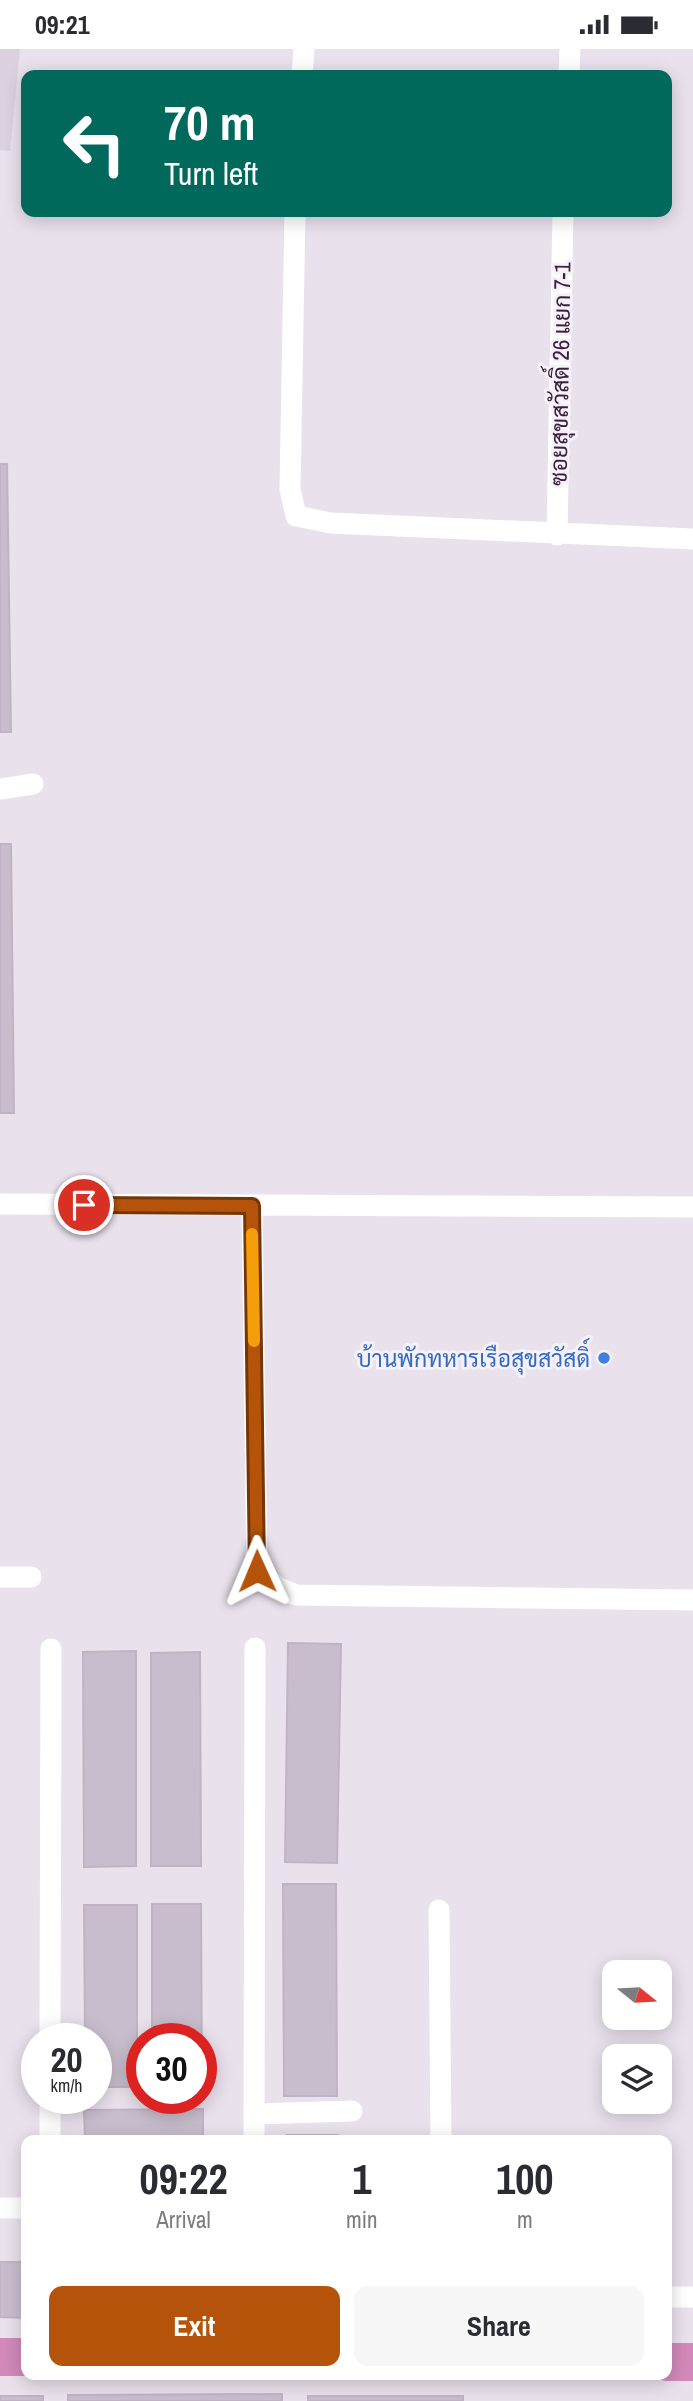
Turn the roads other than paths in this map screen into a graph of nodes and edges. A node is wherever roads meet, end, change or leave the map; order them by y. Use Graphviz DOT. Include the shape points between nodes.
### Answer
graph roads {
  1 [pos="304,49"];
  2 [pos="570,49"];
  3 [pos="302,70"];
  4 [pos="569,70"];
  5 [pos="295,217"];
  6 [pos="563,217"];
  7 [pos="557,535"];
  8 [pos="693,539"];
  9 [pos="33,784"];
  10 [pos="0,789"];
  11 [pos="0,1204"];
  12 [pos="252,1206"];
  13 [pos="693,1207"];
  14 [pos="0,1577"];
  15 [pos="31,1577"];
  16 [pos="693,1600"];
  17 [pos="255,1648"];
  18 [pos="51,1649"];
  19 [pos="439,1910"];
  20 [pos="50,2023"];
  21 [pos="352,2111"];
  22 [pos="50,2114"];
  23 [pos="254,2114"];
  24 [pos="50,2135"];
  25 [pos="254,2135"];
  26 [pos="441,2135"];
  27 [pos="0,2208"];
  28 [pos="21,2208"];
  29 [pos="672,2297"];
  30 [pos="693,2297"];
  1 -- 3 [label="street"];
  2 -- 4 [label="street"];
  5 -- 7 [label="street" via="290,489 296,516 331,523"];
  6 -- 7 [label="street, ซอยสุขสวัสดิ์ 26 แยก 7-1"];
  7 -- 8 [label="street"];
  9 -- 10 [label="street"];
  11 -- 12 [label="street"];
  12 -- 13 [label="street"];
  12 -- 16 [label="street" via="257,1571 296,1595"];
  14 -- 15 [label="street"];
  17 -- 23 [label="street"];
  18 -- 20 [label="street"];
  19 -- 26 [label="street"];
  21 -- 23 [label="street"];
  22 -- 24 [label="street"];
  23 -- 25 [label="street"];
  27 -- 28 [label="street"];
  29 -- 30 [label="street"];
}
